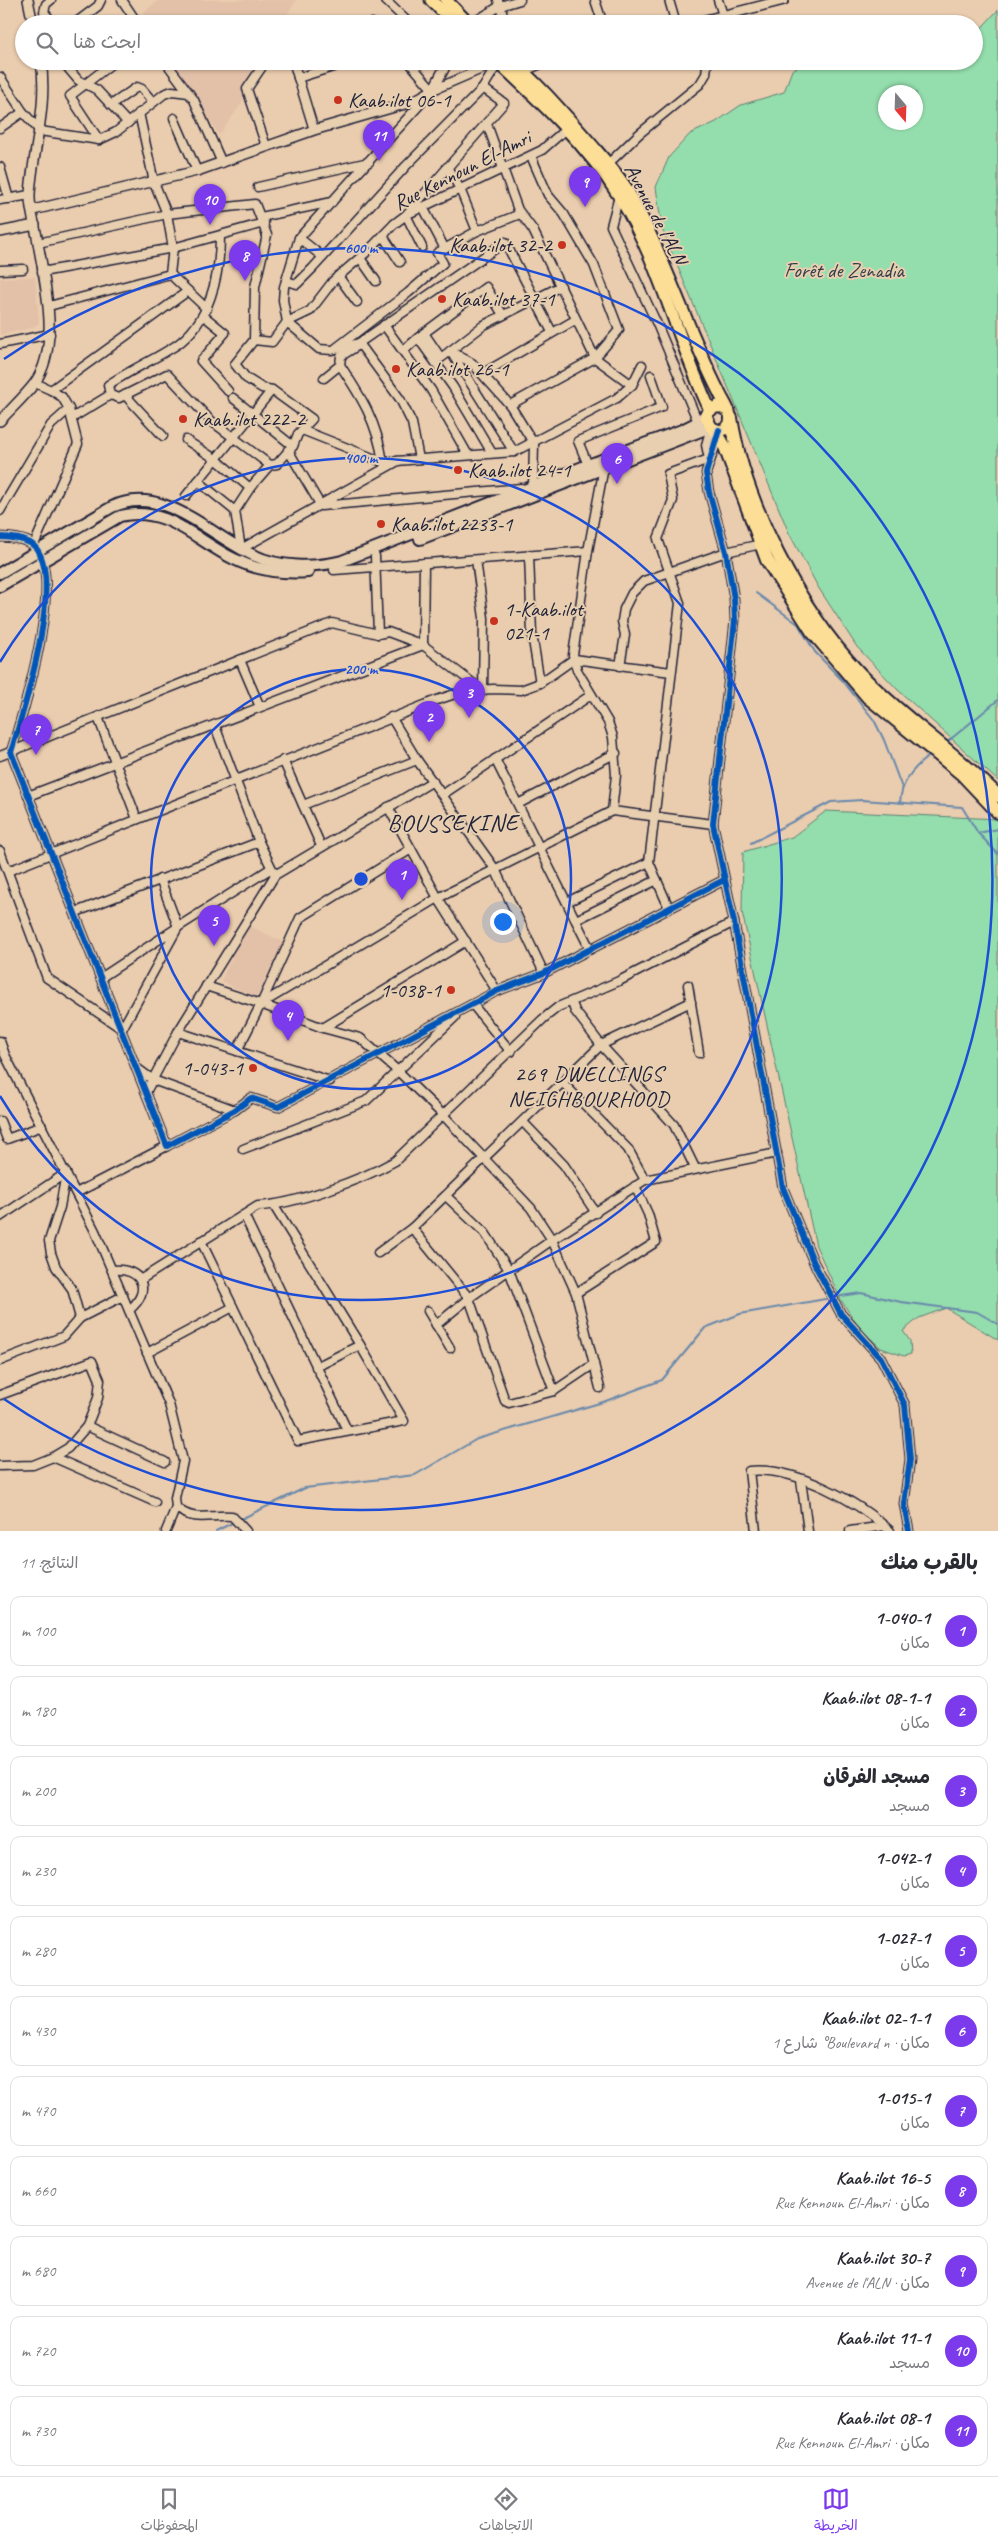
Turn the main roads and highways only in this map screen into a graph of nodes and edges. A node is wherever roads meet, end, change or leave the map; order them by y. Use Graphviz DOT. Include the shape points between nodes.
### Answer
graph roads {
  1 [pos="431,0"];
  2 [pos="446,0"];
  3 [pos="446,15"];
  4 [pos="461,15"];
  5 [pos="505,70"];
  6 [pos="525,70"];
  7 [pos="709,411"];
  8 [pos="730,415"];
  9 [pos="712,429"];
  10 [pos="0,573"];
  11 [pos="0,586"];
  12 [pos="998,796"];
  13 [pos="998,812"];
  1 -- 3 [label="main road"];
  2 -- 4 [label="main road"];
  5 -- 7 [label="main road" via="566,129 619,196 660,281"];
  6 -- 8 [label="main road, Avenue de l'ALN" via="625,186 670,278 701,357"];
  7 -- 8 [label="main road" via="718,406"];
  7 -- 9 [label="main road" via="707,421"];
  8 -- 9 [label="main road" via="726,428"];
  8 -- 12 [label="highway" via="740,458 772,543 820,626 873,686"];
  9 -- 10 [label="main road" via="588,465 350,559 328,564 290,565 267,560 241,549 172,508 130,499 35,548"];
  9 -- 11 [label="main road" via="334,570 288,572 250,565 176,523 146,514 120,516"];
  9 -- 13 [label="highway" via="725,447 768,560 812,631 850,678 887,714 962,774"];
}
